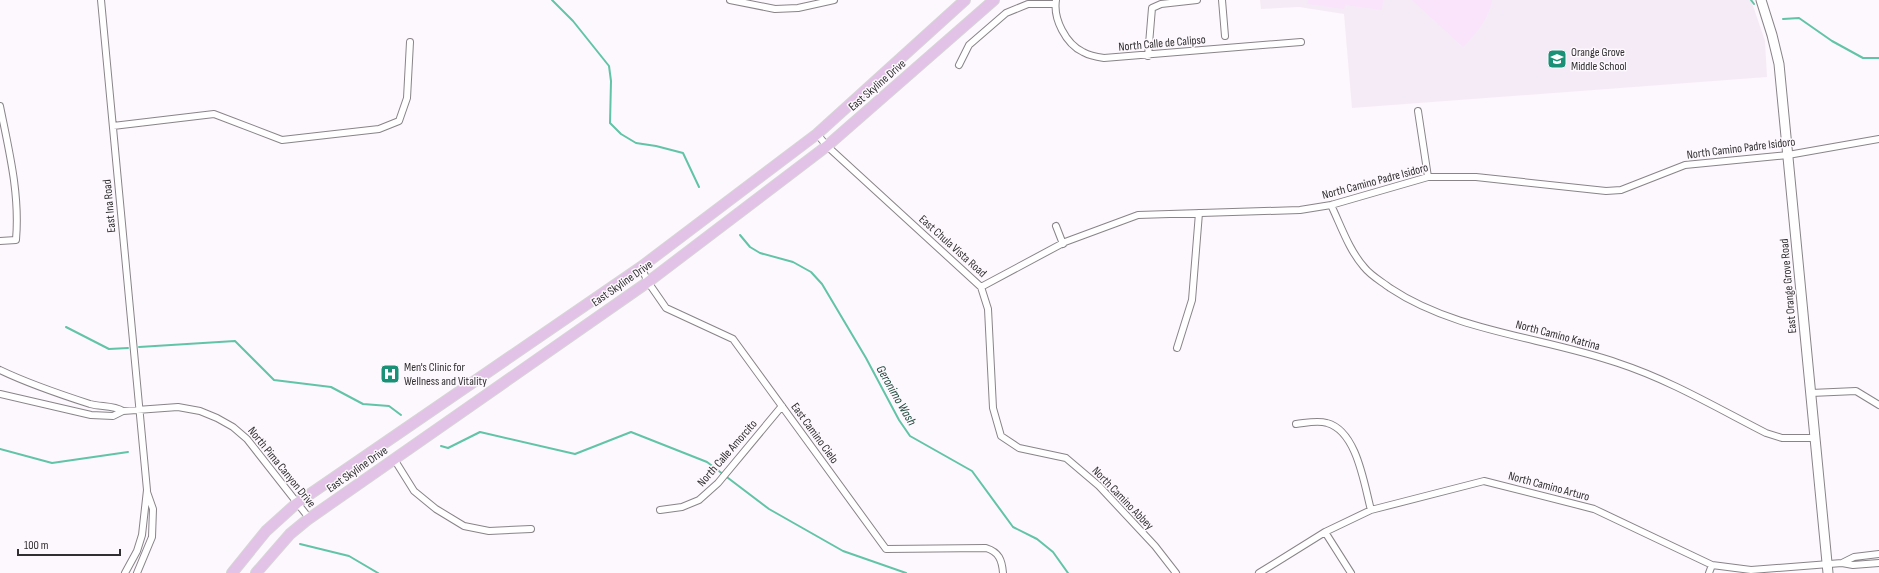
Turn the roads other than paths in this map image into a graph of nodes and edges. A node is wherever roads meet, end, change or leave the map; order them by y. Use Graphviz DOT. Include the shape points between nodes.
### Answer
graph roads {
  1 [pos="101,0"];
  2 [pos="730,0"];
  3 [pos="834,0"];
  4 [pos="965,0"];
  5 [pos="994,0"];
  6 [pos="1197,0"];
  7 [pos="1222,0"];
  8 [pos="1761,0"];
  9 [pos="1172,1"];
  10 [pos="1056,2"];
  11 [pos="1225,36"];
  12 [pos="410,42"];
  13 [pos="1301,42"];
  14 [pos="1148,56"];
  15 [pos="958,64"];
  16 [pos="0,106"];
  17 [pos="1418,111"];
  18 [pos="113,126"];
  19 [pos="817,134"];
  20 [pos="1879,139"];
  21 [pos="827,146"];
  22 [pos="1788,154"];
  23 [pos="1428,177"];
  24 [pos="1331,206"];
  25 [pos="1199,213"];
  26 [pos="1056,226"];
  27 [pos="0,241"];
  28 [pos="1063,244"];
  29 [pos="642,267"];
  30 [pos="648,282"];
  31 [pos="981,287"];
  32 [pos="1177,348"];
  33 [pos="0,371"];
  34 [pos="1811,393"];
  35 [pos="0,394"];
  36 [pos="1879,405"];
  37 [pos="782,406"];
  38 [pos="139,410"];
  39 [pos="123,412"];
  40 [pos="1296,424"];
  41 [pos="1001,436"];
  42 [pos="1815,438"];
  43 [pos="394,459"];
  44 [pos="146,490"];
  45 [pos="297,503"];
  46 [pos="660,510"];
  47 [pos="1371,510"];
  48 [pos="309,518"];
  49 [pos="531,529"];
  50 [pos="1325,532"];
  51 [pos="1879,554"];
  52 [pos="1842,563"];
  53 [pos="1879,563"];
  54 [pos="1712,564"];
  55 [pos="1827,569"];
  56 [pos="125,573"];
  57 [pos="137,573"];
  58 [pos="232,573"];
  59 [pos="256,573"];
  60 [pos="1003,573"];
  61 [pos="1176,573"];
  62 [pos="1260,573"];
  63 [pos="1351,573"];
  64 [pos="1709,573"];
  1 -- 18 [label="street, East Ina Road"];
  2 -- 3 [label="street" via="775,9 798,8"];
  4 -- 19 [label="main road, East Skyline Drive"];
  5 -- 21 [label="main road, East Skyline Drive"];
  6 -- 9 [label="street"];
  7 -- 11 [label="street"];
  8 -- 22 [label="main road, East Orange Grove Road" via="1779,64"];
  9 -- 14 [label="street" via="1152,8"];
  10 -- 14 [label="street, North Calle de Calipso" via="1056,14 1061,27 1082,52 1104,58"];
  10 -- 15 [label="street" via="1028,4 1006,13 969,45"];
  12 -- 18 [label="street" via="407,98 399,121 379,129 282,140 214,114"];
  13 -- 14 [label="street, North Calle de Calipso"];
  16 -- 27 [label="street" via="14,173 18,216 16,240"];
  17 -- 23 [label="street"];
  18 -- 38 [label="street, East Ina Road"];
  19 -- 21 [label="street, East Chula Vista Road"];
  19 -- 29 [label="main road, East Skyline Drive"];
  20 -- 22 [label="street, North Camino Padre Isidoro"];
  21 -- 30 [label="main road, East Skyline Drive"];
  21 -- 31 [label="street, East Chula Vista Road"];
  22 -- 23 [label="street, North Camino Padre Isidoro" via="1685,165 1621,190 1606,191 1476,177"];
  22 -- 34 [label="main road, East Orange Grove Road"];
  23 -- 24 [label="street, North Camino Padre Isidoro"];
  24 -- 25 [label="street, North Camino Padre Isidoro" via="1300,210"];
  24 -- 42 [label="street, North Camino Katrina" via="1365,268 1408,300 1446,316 1618,362 1671,383 1766,433 1782,438"];
  25 -- 28 [label="street, North Camino Padre Isidoro" via="1138,215"];
  25 -- 32 [label="street" via="1192,300"];
  26 -- 28 [label="street"];
  28 -- 31 [label="street, North Camino Padre Isidoro"];
  29 -- 30 [label="street, East Camino Cielo"];
  29 -- 45 [label="main road, East Skyline Drive"];
  30 -- 37 [label="street, East Camino Cielo" via="666,308 733,339"];
  30 -- 43 [label="main road, East Skyline Drive"];
  31 -- 41 [label="street, East Chula Vista Road" via="988,309 993,408"];
  33 -- 39 [label="street, North Pima Canyon Drive" via="33,386 92,404 118,408"];
  34 -- 36 [label="street" via="1856,391"];
  34 -- 42 [label="main road, East Orange Grove Road"];
  35 -- 39 [label="street, North Pima Canyon Drive" via="91,415 112,416"];
  37 -- 46 [label="street, North Calle Amorcito" via="718,483 699,500 682,508"];
  37 -- 60 [label="street, East Camino Cielo" via="886,549 986,548 996,553 1002,563"];
  38 -- 39 [label="street, North Pima Canyon Drive"];
  38 -- 44 [label="street, East Ina Road"];
  38 -- 45 [label="street, North Pima Canyon Drive" via="178,407 200,412 233,426 247,439"];
  40 -- 47 [label="street" via="1324,422 1342,432 1354,448"];
  41 -- 61 [label="street, North Camino Abbey" via="1019,448 1066,458 1099,486 1155,546"];
  42 -- 55 [label="main road, East Orange Grove Road"];
  43 -- 48 [label="main road, East Skyline Drive"];
  43 -- 49 [label="street" via="414,491 436,509 464,526 489,531"];
  44 -- 56 [label="street" via="142,534 137,552"];
  44 -- 57 [label="street" via="153,509 152,537"];
  45 -- 48 [label="street, North Pima Canyon Drive"];
  45 -- 58 [label="main road, East Skyline Drive" via="266,530"];
  47 -- 50 [label="street, North Camino Arturo"];
  47 -- 54 [label="street, North Camino Arturo" via="1484,481 1594,509"];
  48 -- 59 [label="main road, East Skyline Drive" via="290,534"];
  50 -- 62 [label="street, North Camino Arturo"];
  50 -- 63 [label="street"];
  51 -- 52 [label="street, North Camino Arturo" via="1854,557"];
  52 -- 53 [label="street, North Camino Arturo"];
  52 -- 55 [label="street, North Camino Arturo"];
  54 -- 55 [label="street, North Camino Arturo" via="1751,570"];
  54 -- 64 [label="street"];
}
